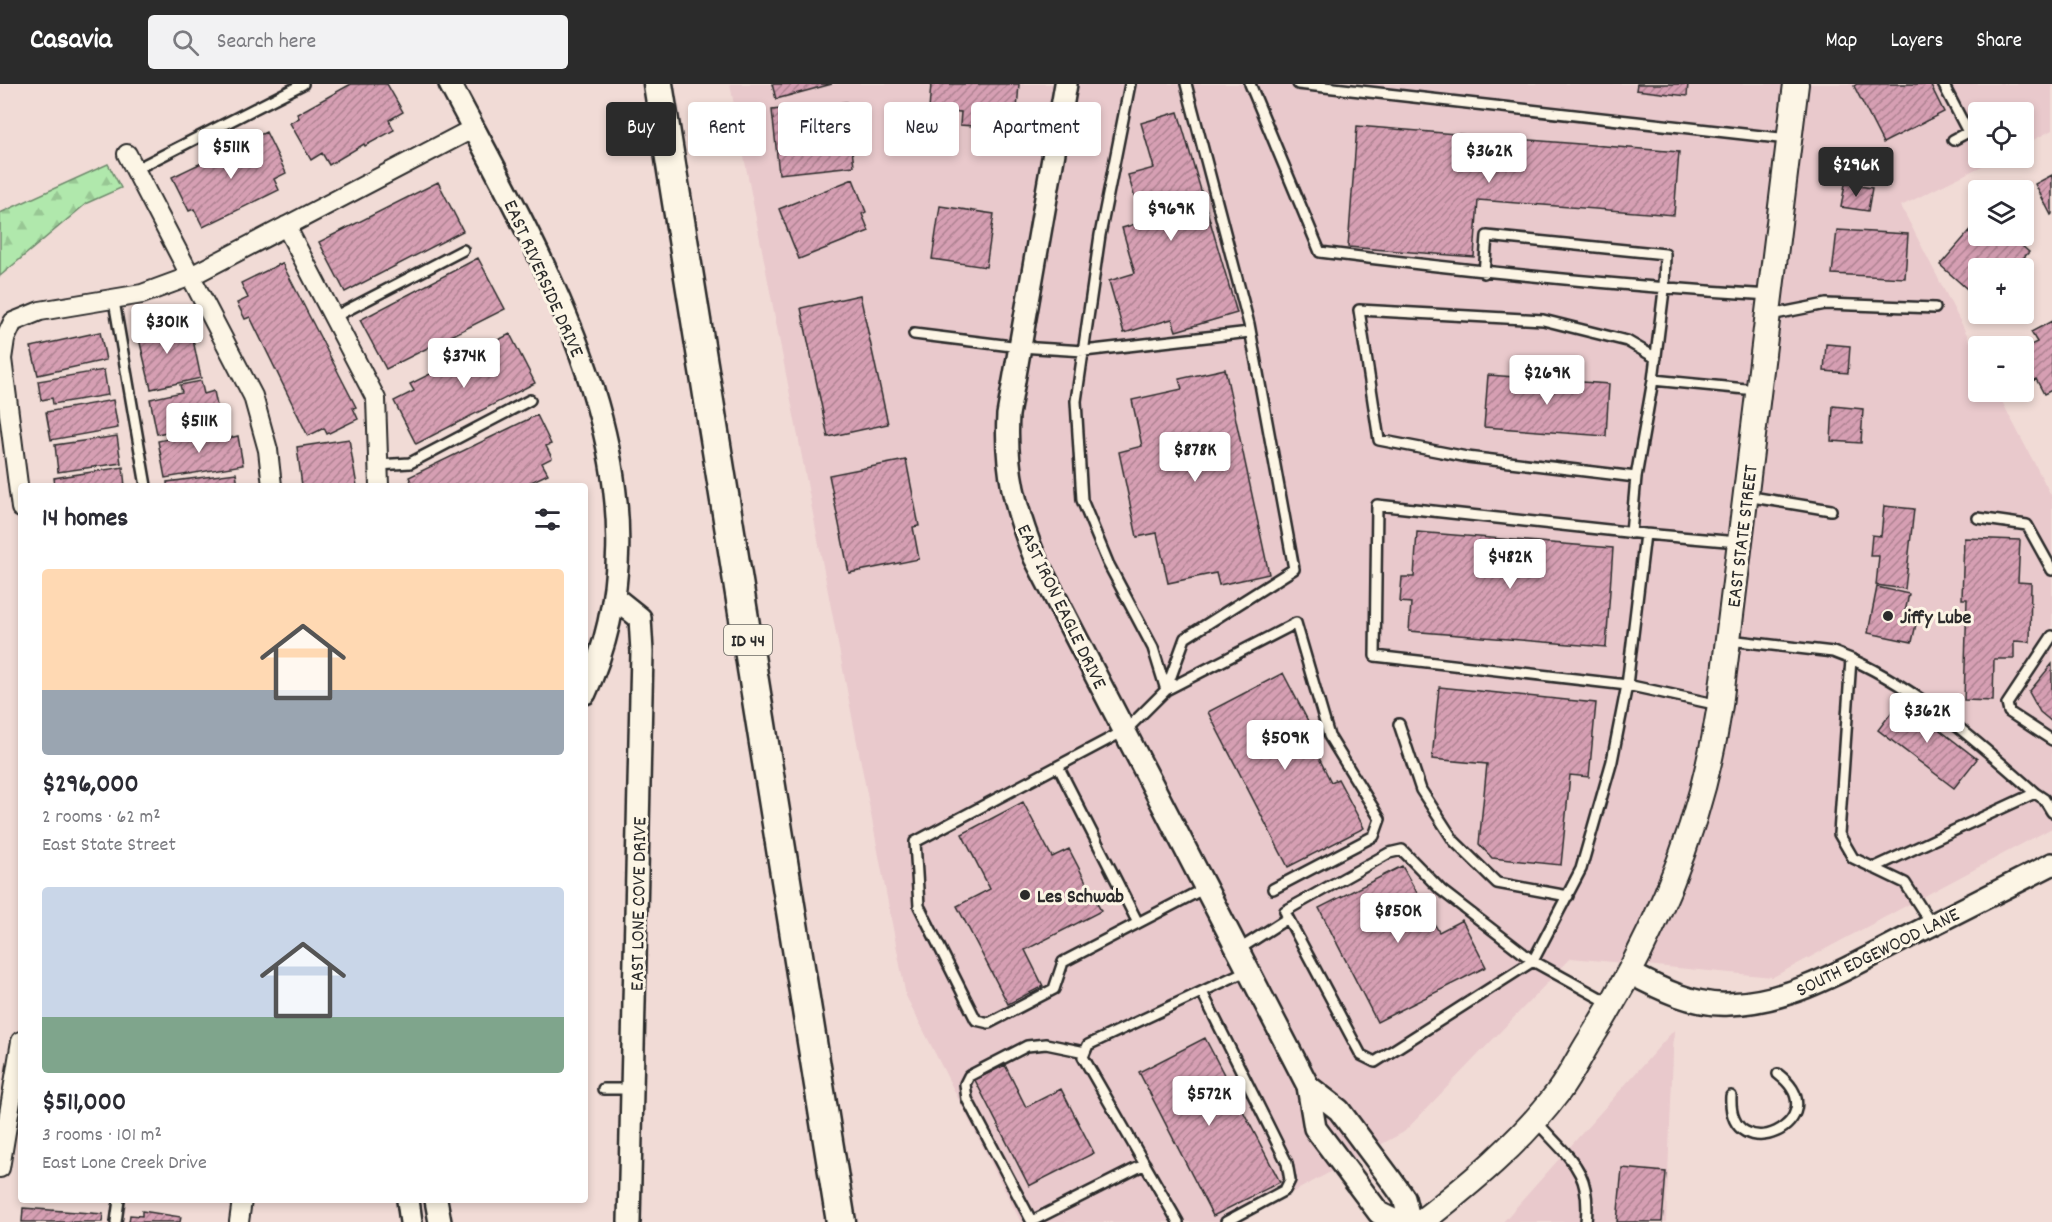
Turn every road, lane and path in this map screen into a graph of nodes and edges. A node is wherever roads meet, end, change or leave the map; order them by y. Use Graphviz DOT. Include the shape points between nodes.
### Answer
graph roads {
  1 [pos="303,84"];
  2 [pos="450,84"];
  3 [pos="658,84"];
  4 [pos="1066,84"];
  5 [pos="1130,84"];
  6 [pos="1186,84"];
  7 [pos="1250,84"];
  8 [pos="1298,84"];
  9 [pos="1796,84"];
  10 [pos="1944,84"];
  11 [pos="474,128"];
  12 [pos="1789,139"];
  13 [pos="1953,140"];
  14 [pos="131,161"];
  15 [pos="286,226"];
  16 [pos="463,250"];
  17 [pos="1484,273"];
  18 [pos="191,276"];
  19 [pos="1664,290"];
  20 [pos="114,301"];
  21 [pos="1769,306"];
  22 [pos="1935,308"];
  23 [pos="334,317"];
  24 [pos="1250,332"];
  25 [pos="914,334"];
  26 [pos="1020,347"];
  27 [pos="1084,351"];
  28 [pos="1656,358"];
  29 [pos="1653,380"];
  30 [pos="1759,390"];
  31 [pos="530,400"];
  32 [pos="378,465"];
  33 [pos="1636,477"];
  34 [pos="145,483"];
  35 [pos="272,483"];
  36 [pos="379,483"];
  37 [pos="18,484"];
  38 [pos="1746,496"];
  39 [pos="1831,510"];
  40 [pos="1978,518"];
  41 [pos="1631,533"];
  42 [pos="1645,534"];
  43 [pos="1741,542"];
  44 [pos="2052,570"];
  45 [pos="615,598"];
  46 [pos="2052,636"];
  47 [pos="1729,640"];
  48 [pos="1851,659"];
  49 [pos="588,685"];
  50 [pos="1627,685"];
  51 [pos="1166,690"];
  52 [pos="1720,705"];
  53 [pos="1399,724"];
  54 [pos="1126,730"];
  55 [pos="2052,740"];
  56 [pos="1058,766"];
  57 [pos="2035,793"];
  58 [pos="2052,812"];
  59 [pos="2052,864"];
  60 [pos="1873,868"];
  61 [pos="1205,888"];
  62 [pos="1273,890"];
  63 [pos="1568,896"];
  64 [pos="1288,918"];
  65 [pos="1138,922"];
  66 [pos="1932,925"];
  67 [pos="1238,950"];
  68 [pos="1533,960"];
  69 [pos="1248,970"];
  70 [pos="1630,973"];
  71 [pos="1202,992"];
  72 [pos="1613,1005"];
  73 [pos="1085,1052"];
  74 [pos="18,1059"];
  75 [pos="1778,1074"];
  76 [pos="1308,1086"];
  77 [pos="603,1089"];
  78 [pos="632,1089"];
  79 [pos="1731,1096"];
  80 [pos="1534,1119"];
  81 [pos="1144,1164"];
  82 [pos="0,1168"];
  83 [pos="119,1203"];
  84 [pos="242,1203"];
  85 [pos="408,1203"];
  86 [pos="437,1203"];
  87 [pos="1032,1221"];
  88 [pos="116,1222"];
  89 [pos="239,1222"];
  90 [pos="411,1222"];
  91 [pos="440,1222"];
  92 [pos="629,1222"];
  93 [pos="841,1222"];
  94 [pos="1178,1222"];
  95 [pos="1226,1222"];
  96 [pos="1398,1222"];
  97 [pos="1410,1222"];
  98 [pos="1422,1222"];
  99 [pos="1586,1222"];
  1 -- 14 [label="lane"];
  2 -- 11 [label="street, EAST RIVERSIDE DRIVE"];
  3 -- 93 [label="highway, ID 44"];
  4 -- 26 [label="street, EAST IRON EAGLE DRIVE"];
  5 -- 27 [label="lane" via="1100,235"];
  6 -- 24 [label="lane"];
  7 -- 17 [label="lane" via="1320,252"];
  8 -- 12 [label="lane"];
  9 -- 12 [label="main road, EAST STATE STREET"];
  10 -- 13 [label="lane" via="1968,132"];
  11 -- 15 [label="street"];
  11 -- 45 [label="street, EAST RIVERSIDE DRIVE" via="540,257 586,367 613,480 618,521"];
  12 -- 21 [label="main road, EAST STATE STREET"];
  14 -- 18 [label="street"];
  15 -- 18 [label="street"];
  15 -- 23 [label="street"];
  16 -- 23 [label="lane"];
  17 -- 19 [label="lane"];
  17 -- 19 [label="lane" via="1487,236 1665,254"];
  18 -- 20 [label="street"];
  18 -- 35 [label="street" via="253,396 268,450"];
  19 -- 21 [label="lane"];
  19 -- 28 [label="lane"];
  20 -- 34 [label="lane"];
  20 -- 37 [label="street" via="40,311 13,322 2,359"];
  21 -- 22 [label="lane"];
  21 -- 30 [label="main road, EAST STATE STREET"];
  23 -- 32 [label="street" via="376,399"];
  24 -- 27 [label="lane"];
  24 -- 51 [label="lane" via="1294,569 1185,638"];
  25 -- 26 [label="lane"];
  26 -- 27 [label="lane"];
  26 -- 54 [label="street, EAST IRON EAGLE DRIVE" via="1006,442 1017,514 1035,558"];
  27 -- 51 [label="lane" via="1076,401 1082,500 1108,563 1153,648"];
  28 -- 29 [label="lane"];
  28 -- 33 [label="lane" via="1627,341 1543,320 1359,310 1379,440 1467,457"];
  29 -- 30 [label="lane"];
  29 -- 33 [label="lane"];
  30 -- 38 [label="main road, EAST STATE STREET"];
  31 -- 32 [label="lane" via="410,462"];
  32 -- 36 [label="street"];
  33 -- 41 [label="lane"];
  38 -- 39 [label="lane"];
  38 -- 43 [label="main road, EAST STATE STREET"];
  40 -- 44 [label="lane" via="2027,525"];
  41 -- 42 [label="lane"];
  41 -- 50 [label="lane" via="1377,505 1375,656"];
  42 -- 43 [label="lane"];
  42 -- 50 [label="lane"];
  43 -- 47 [label="main road, EAST STATE STREET"];
  45 -- 49 [label="street, EAST RIVERSIDE DRIVE" via="604,644"];
  45 -- 78 [label="street, EAST LONE COVE DRIVE" via="640,618 642,652"];
  46 -- 55 [label="lane" via="2007,704 2009,712"];
  47 -- 48 [label="lane" via="1833,652"];
  47 -- 52 [label="main road, EAST STATE STREET"];
  48 -- 57 [label="lane" via="1886,674 1993,755"];
  48 -- 60 [label="lane" via="1839,834 1853,858"];
  50 -- 52 [label="lane"];
  50 -- 63 [label="lane" via="1612,761 1581,869"];
  51 -- 54 [label="lane"];
  51 -- 62 [label="lane" via="1296,623 1329,736 1380,819 1374,836"];
  52 -- 70 [label="main road, EAST STATE STREET" via="1704,792 1677,873"];
  53 -- 63 [label="lane" via="1421,790 1455,841 1497,883"];
  54 -- 56 [label="lane"];
  54 -- 61 [label="street, EAST IRON EAGLE DRIVE"];
  56 -- 65 [label="lane"];
  56 -- 65 [label="lane" via="915,842 919,906 976,1020 990,1023 1054,989 1063,962"];
  57 -- 58 [label="lane"];
  57 -- 60 [label="lane"];
  59 -- 66 [label="street, SOUTH EDGEWOOD LANE"];
  60 -- 66 [label="lane" via="1905,883"];
  61 -- 65 [label="lane"];
  61 -- 67 [label="street, EAST IRON EAGLE DRIVE"];
  63 -- 68 [label="lane"];
  64 -- 67 [label="lane"];
  64 -- 68 [label="lane" via="1285,911 1389,853 1402,850 1441,890"];
  64 -- 68 [label="lane" via="1361,1055 1376,1062"];
  66 -- 70 [label="street, SOUTH EDGEWOOD LANE" via="1818,983 1771,999 1728,1005 1704,1002 1660,990"];
  67 -- 69 [label="street, EAST IRON EAGLE DRIVE"];
  68 -- 72 [label="lane"];
  69 -- 71 [label="lane"];
  69 -- 76 [label="street, EAST IRON EAGLE DRIVE"];
  70 -- 72 [label="main road"];
  71 -- 73 [label="lane" via="1088,1045"];
  71 -- 95 [label="lane" via="1287,1163 1290,1180 1285,1190"];
  72 -- 80 [label="main road" via="1559,1091"];
  73 -- 81 [label="lane" via="1083,1057"];
  73 -- 87 [label="lane" via="1046,1044 1027,1046 969,1076 965,1084 968,1099"];
  74 -- 82 [label="street"];
  75 -- 79 [label="lane" via="1793,1090 1796,1101 1795,1112 1782,1130 1761,1136 1750,1134 1734,1118"];
  76 -- 96 [label="street, EAST IRON EAGLE DRIVE" via="1315,1128 1379,1213"];
  76 -- 97 [label="street, EAST IRON EAGLE DRIVE" via="1339,1110 1404,1198"];
  77 -- 78 [label="lane"];
  78 -- 92 [label="street, EAST LONE COVE DRIVE"];
  80 -- 98 [label="main road"];
  80 -- 99 [label="lane" via="1580,1171 1587,1186"];
  81 -- 87 [label="lane"];
  81 -- 94 [label="lane"];
  83 -- 88 [label="lane"];
  84 -- 89 [label="street"];
  85 -- 90 [label="street"];
  86 -- 91 [label="street"];
}
